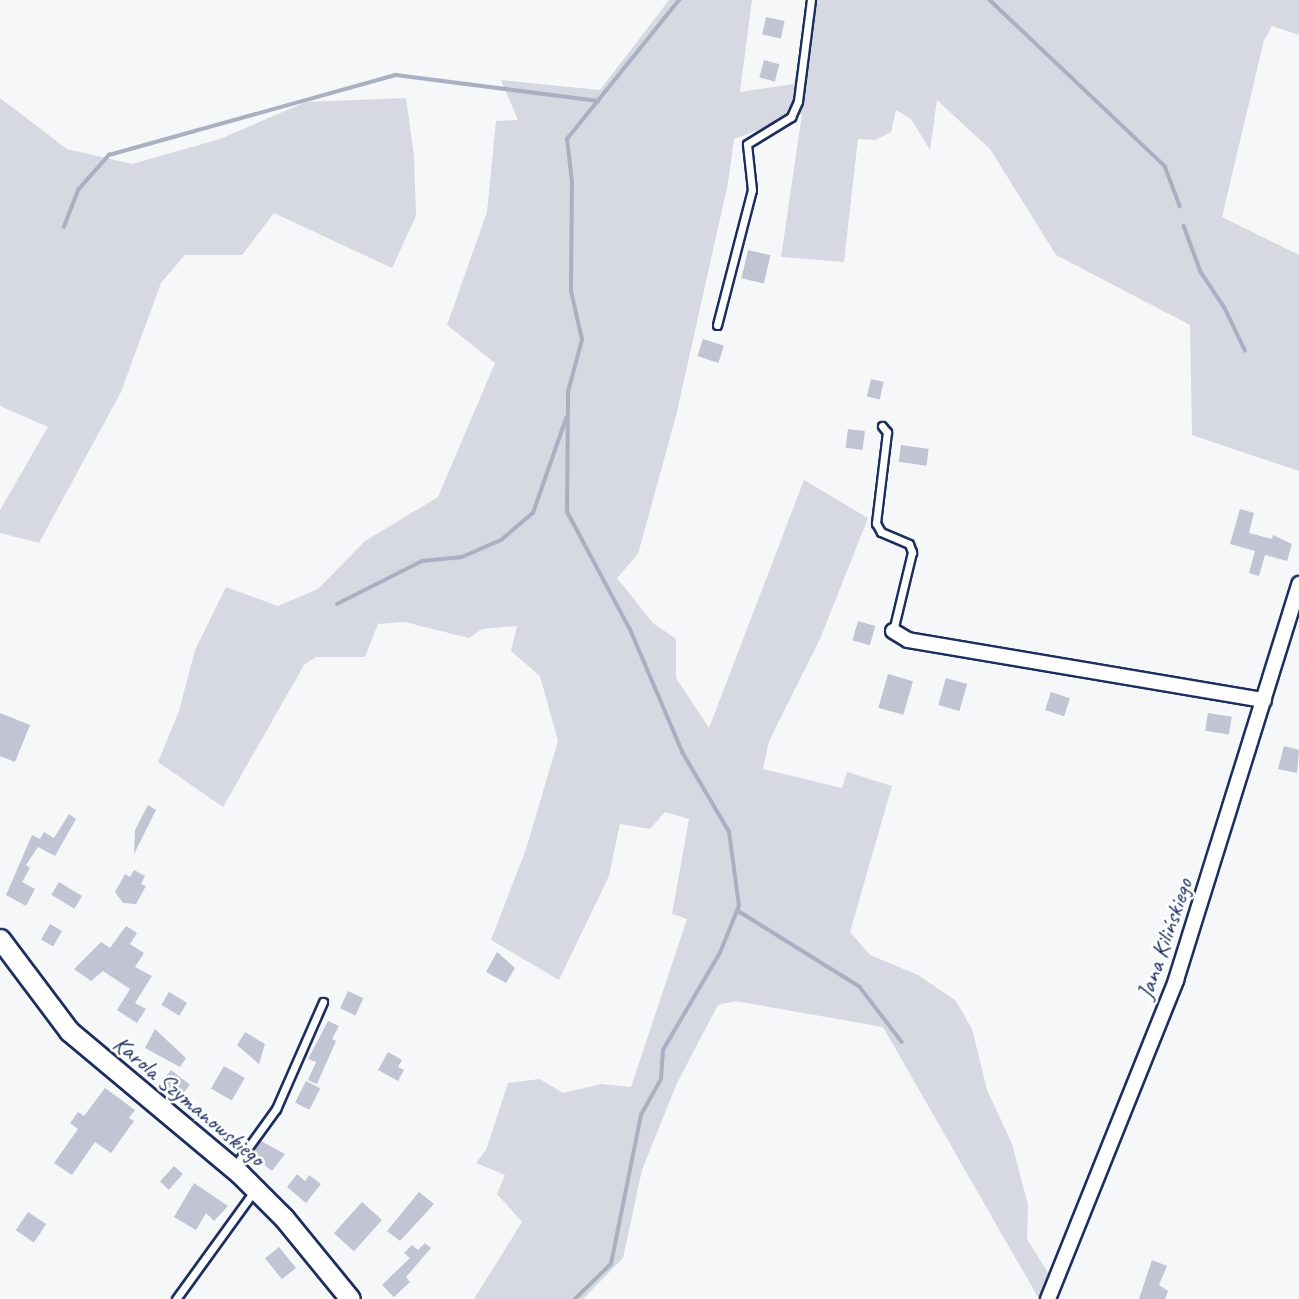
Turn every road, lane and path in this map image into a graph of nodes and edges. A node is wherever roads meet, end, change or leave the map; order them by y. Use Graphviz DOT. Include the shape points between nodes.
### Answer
graph roads {
  1 [pos="811,0"];
  2 [pos="717,325"];
  3 [pos="882,426"];
  4 [pos="1299,584"];
  5 [pos="893,631"];
  6 [pos="1264,700"];
  7 [pos="0,939"];
  8 [pos="323,1002"];
  9 [pos="233,1168"];
  10 [pos="255,1189"];
  11 [pos="176,1299"];
  12 [pos="350,1299"];
  13 [pos="1048,1299"];
  1 -- 2 [label="lane" via="798,102 791,117 747,144 752,190"];
  3 -- 5 [label="lane" via="887,432 876,523 881,532 909,544 912,552"];
  4 -- 6 [label="street, Jana Kilińskiego"];
  5 -- 6 [label="street" via="908,640"];
  6 -- 13 [label="street, Jana Kilińskiego" via="1176,980"];
  7 -- 9 [label="street, Karola Szymanowskiego" via="69,1031"];
  8 -- 9 [label="lane" via="276,1109"];
  9 -- 10 [label="street, Karola Szymanowskiego"];
  10 -- 11 [label="lane"];
  10 -- 12 [label="street, Karola Szymanowskiego"];
}
